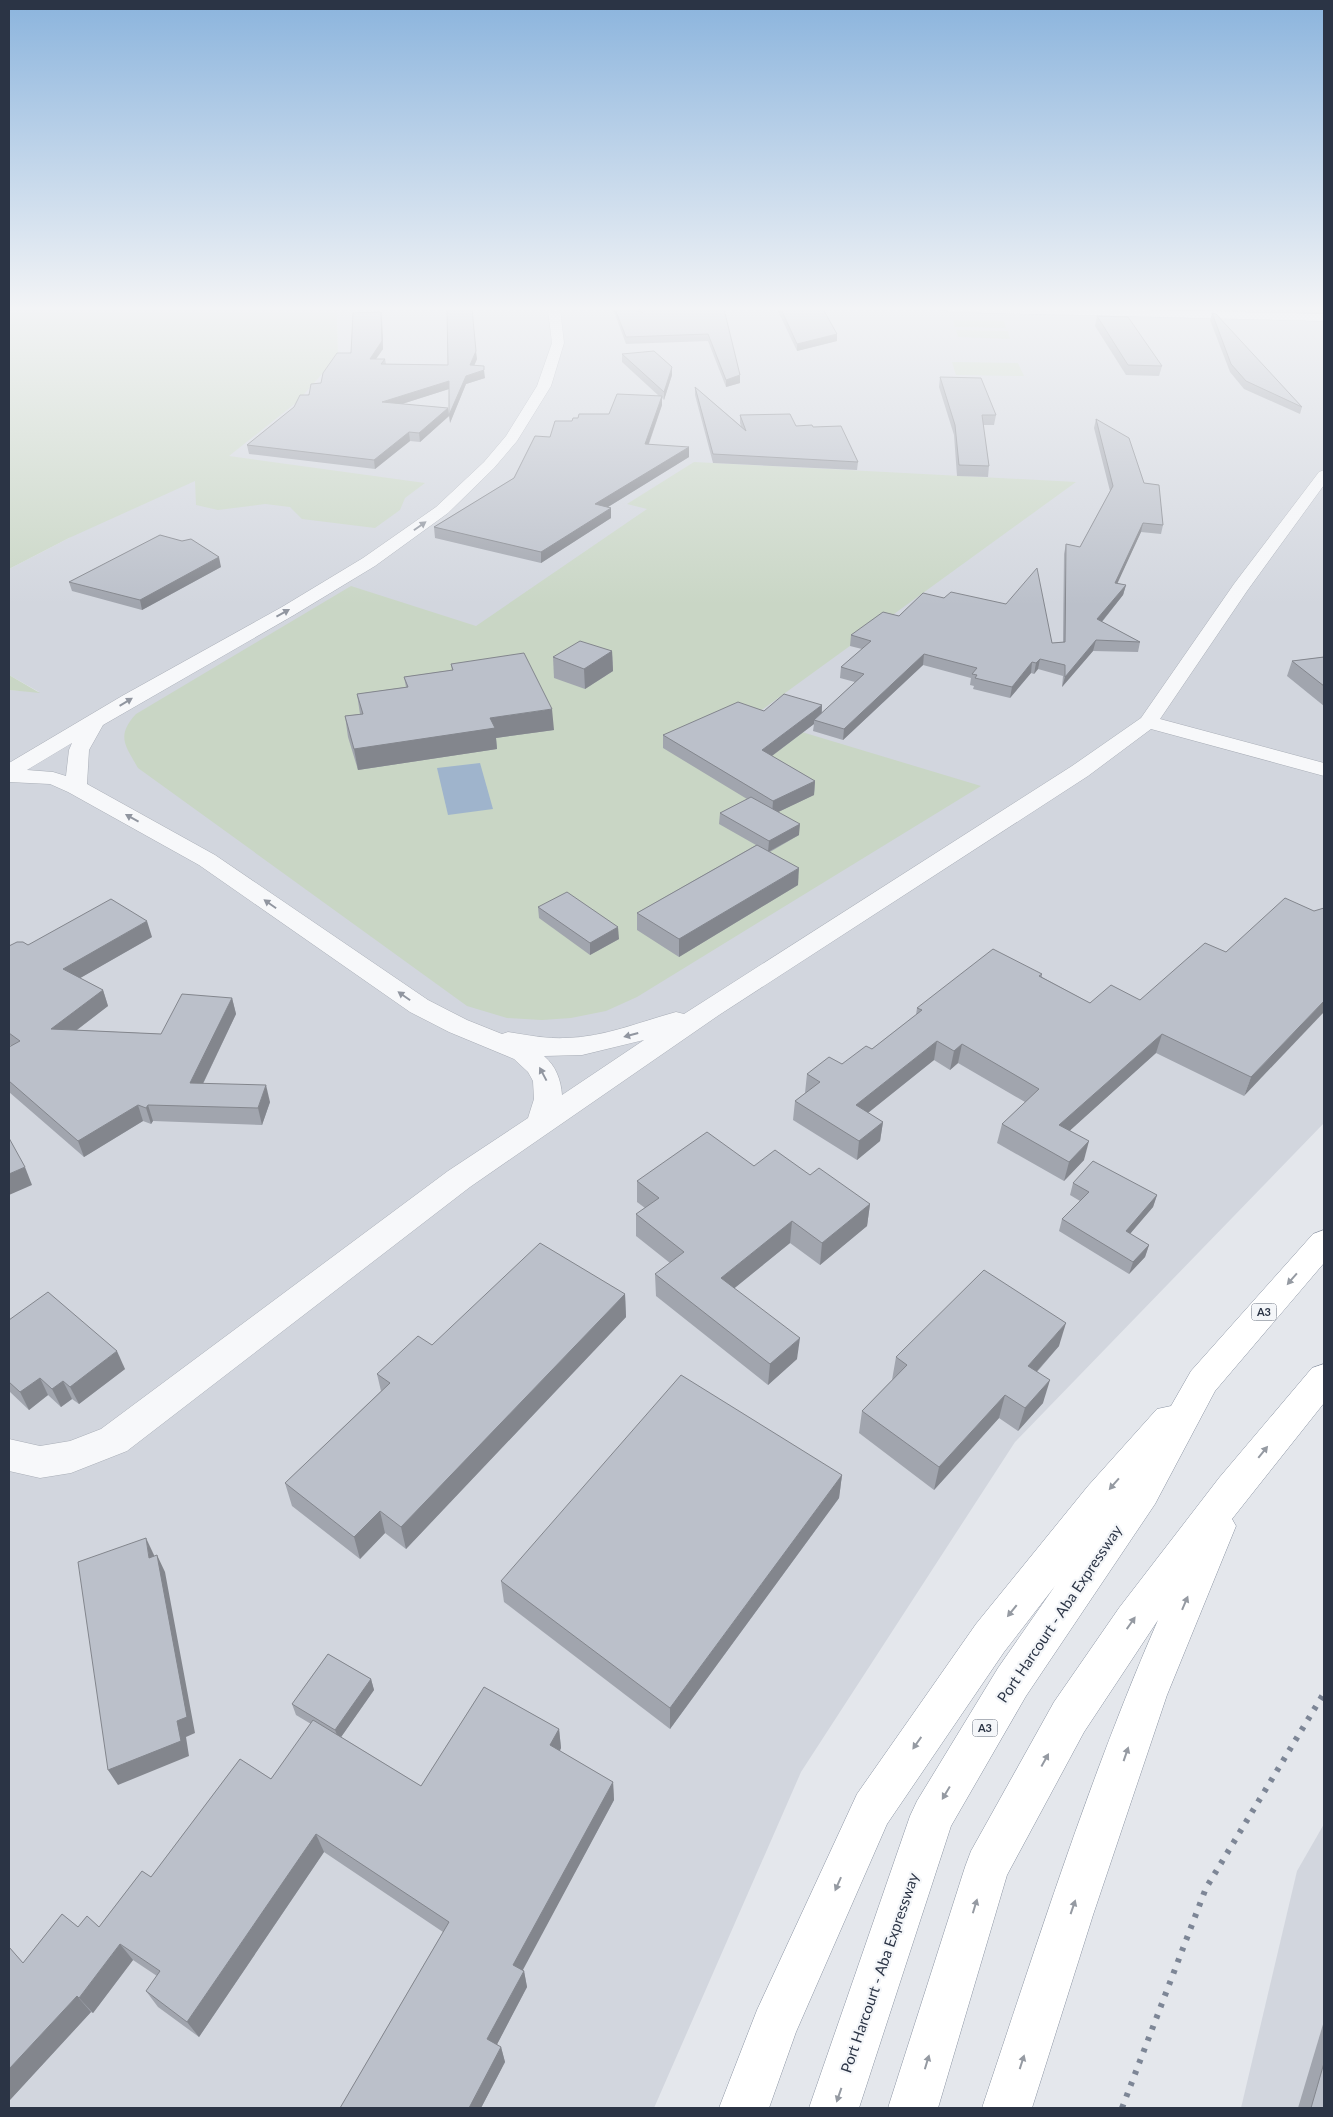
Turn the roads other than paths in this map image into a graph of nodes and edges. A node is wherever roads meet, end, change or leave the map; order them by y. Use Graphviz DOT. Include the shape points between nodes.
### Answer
graph roads {
  1 [pos="514,408"];
  2 [pos="531,408"];
  3 [pos="1324,475"];
  4 [pos="95,720"];
  5 [pos="1148,722"];
  6 [pos="9,764"];
  7 [pos="9,770"];
  8 [pos="1324,770"];
  9 [pos="9,776"];
  10 [pos="76,786"];
  11 [pos="710,1009"];
  12 [pos="494,1039"];
  13 [pos="542,1122"];
  14 [pos="1324,1242"];
  15 [pos="1324,1378"];
  16 [pos="1203,1381"];
  17 [pos="9,1455"];
  18 [pos="1232,1490"];
  19 [pos="744,2108"];
  20 [pos="834,2108"];
  21 [pos="913,2108"];
  22 [pos="1007,2108"];
  1 -- 6 [label="street" via="475,460 417,513 333,570 149,672"];
  4 -- 2 [label="street, one-way" via="369,562 442,510 489,465 512,438"];
  3 -- 5 [label="street" via="1240,588"];
  4 -- 7 [label="street"];
  4 -- 10 [label="street" via="79,750"];
  5 -- 8 [label="street"];
  5 -- 11 [label="street" via="1066,780"];
  9 -- 10 [label="street" via="53,778"];
  12 -- 10 [label="street, one-way" via="418,1006 206,860"];
  11 -- 12 [label="street, one-way" via="631,1036 593,1044 552,1047"];
  11 -- 13 [label="street"];
  13 -- 12 [label="street, one-way" via="548,1099 547,1081 539,1066 524,1053"];
  13 -- 17 [label="street" via="459,1179 114,1440 71,1456 40,1462"];
  14 -- 16 [label="highway, Port Harcourt - Aba Expressway / A3, one-way"];
  18 -- 15 [label="highway, one-way"];
  16 -- 19 [label="highway, one-way" via="1101,1498 990,1638 872,1809 774,2027"];
  16 -- 20 [label="highway, Port Harcourt - Aba Expressway / A3, one-way" via="1142,1492 1012,1682 932,1816"];
  21 -- 18 [label="highway, one-way" via="987,1867 1069,1717 1133,1621"];
  22 -- 18 [label="highway, one-way" via="1146,1695"];
}
